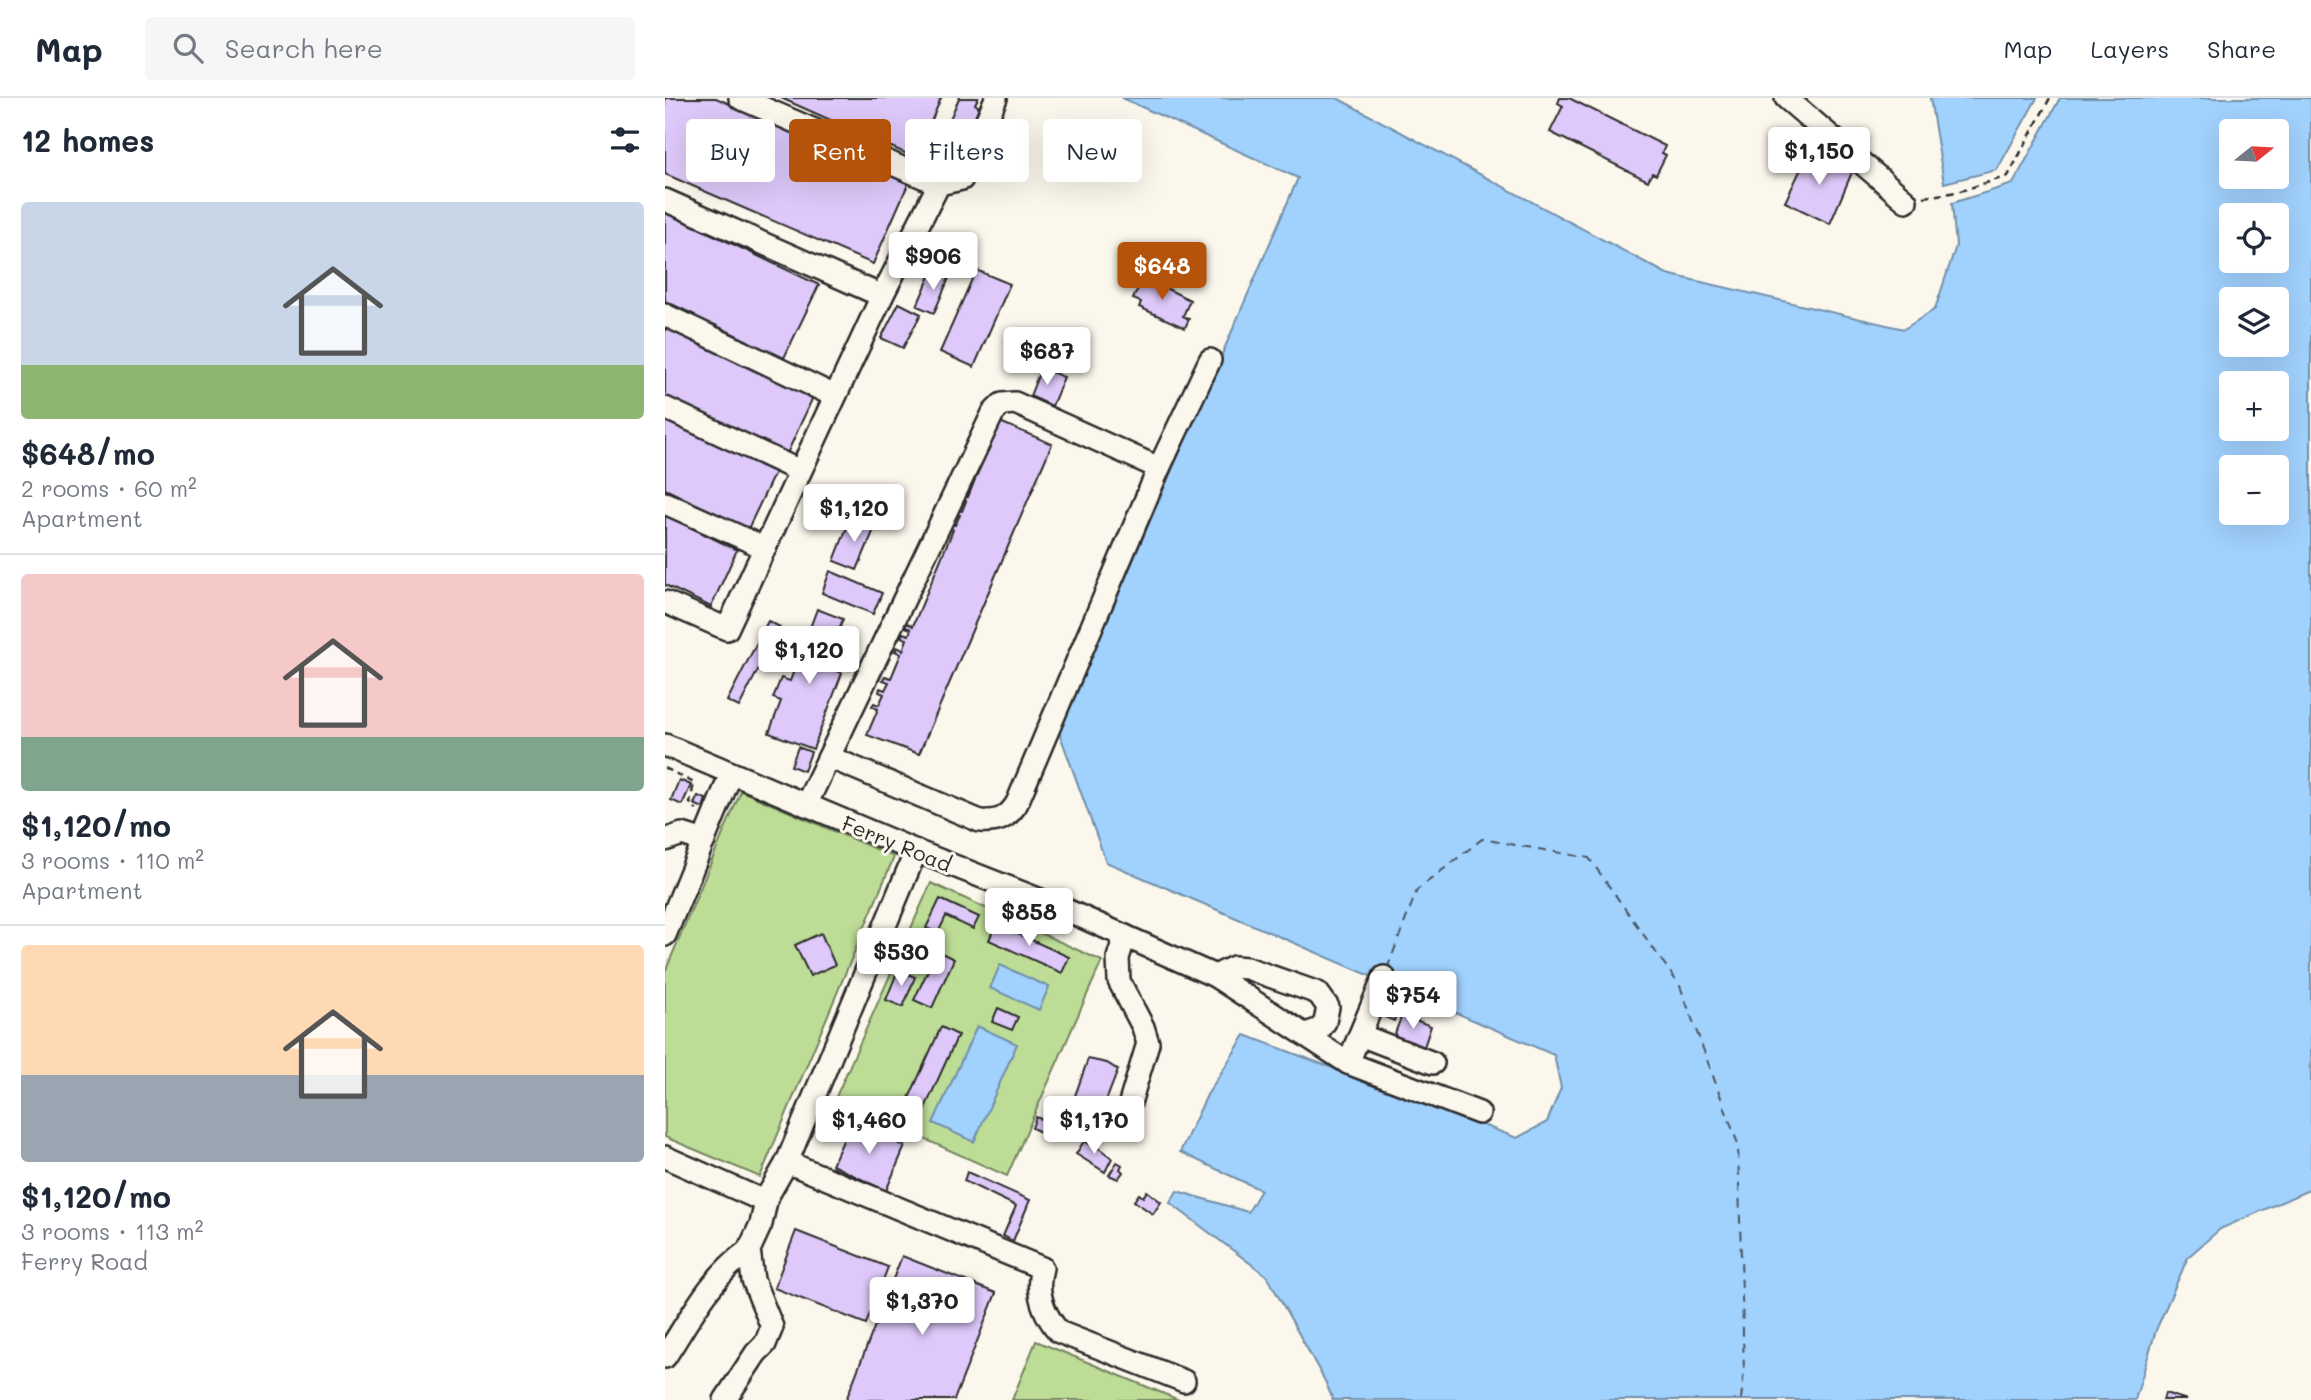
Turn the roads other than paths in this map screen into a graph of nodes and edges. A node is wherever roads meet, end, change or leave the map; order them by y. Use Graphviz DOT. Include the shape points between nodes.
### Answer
graph roads {
  1 [pos="740,98"];
  2 [pos="996,98"];
  3 [pos="1786,98"];
  4 [pos="939,184"];
  5 [pos="665,200"];
  6 [pos="1906,201"];
  7 [pos="882,296"];
  8 [pos="665,315"];
  9 [pos="1210,360"];
  10 [pos="835,396"];
  11 [pos="665,408"];
  12 [pos="1159,468"];
  13 [pos="800,471"];
  14 [pos="665,503"];
  15 [pos="765,548"];
  16 [pos="665,602"];
  17 [pos="665,745"];
  18 [pos="829,757"];
  19 [pos="731,774"];
  20 [pos="806,805"];
  21 [pos="665,840"];
  22 [pos="704,841"];
  23 [pos="916,851"];
  24 [pos="665,935"];
  25 [pos="1125,936"];
  26 [pos="1215,976"];
  27 [pos="1384,976"];
  28 [pos="1306,1034"];
  29 [pos="1360,1035"];
  30 [pos="1348,1063"];
  31 [pos="1433,1063"];
  32 [pos="1479,1113"];
  33 [pos="1124,1123"];
  34 [pos="665,1157"];
  35 [pos="786,1161"];
  36 [pos="767,1198"];
  37 [pos="749,1250"];
  38 [pos="665,1357"];
  39 [pos="1184,1381"];
  40 [pos="725,1400"];
  1 -- 4 [label="street"];
  2 -- 4 [label="street" via="963,179"];
  3 -- 6 [label="street"];
  4 -- 7 [label="street"];
  5 -- 7 [label="street"];
  7 -- 10 [label="street"];
  8 -- 10 [label="street"];
  9 -- 12 [label="street"];
  10 -- 13 [label="street"];
  11 -- 13 [label="street"];
  12 -- 18 [label="street" via="1015,403 1002,404 993,413"];
  12 -- 18 [label="street" via="1009,816 995,822 980,821"];
  13 -- 15 [label="street"];
  14 -- 15 [label="street"];
  15 -- 16 [label="street" via="727,629"];
  17 -- 19 [label="street, Ferry Road"];
  18 -- 20 [label="street"];
  19 -- 20 [label="street, Ferry Road"];
  19 -- 22 [label="street"];
  20 -- 23 [label="street, Ferry Road"];
  21 -- 22 [label="street" via="682,834"];
  22 -- 24 [label="street"];
  23 -- 25 [label="street, Ferry Road"];
  23 -- 35 [label="street"];
  25 -- 26 [label="street, Ferry Road"];
  25 -- 33 [label="street" via="1118,958 1119,981 1148,1044"];
  26 -- 28 [label="street, Ferry Road"];
  26 -- 28 [label="street" via="1234,967 1247,968 1318,993 1328,1007 1327,1014 1320,1029"];
  27 -- 29 [label="street"];
  28 -- 30 [label="street, Ferry Road"];
  29 -- 30 [label="street"];
  29 -- 31 [label="street"];
  30 -- 32 [label="street, Ferry Road"];
  34 -- 36 [label="street" via="757,1198"];
  35 -- 36 [label="street"];
  35 -- 39 [label="street" via="1042,1268 1038,1282 1042,1303 1059,1332"];
  36 -- 37 [label="street"];
  37 -- 38 [label="street" via="732,1262 707,1292"];
  37 -- 40 [label="street" via="753,1280 772,1327"];
}
